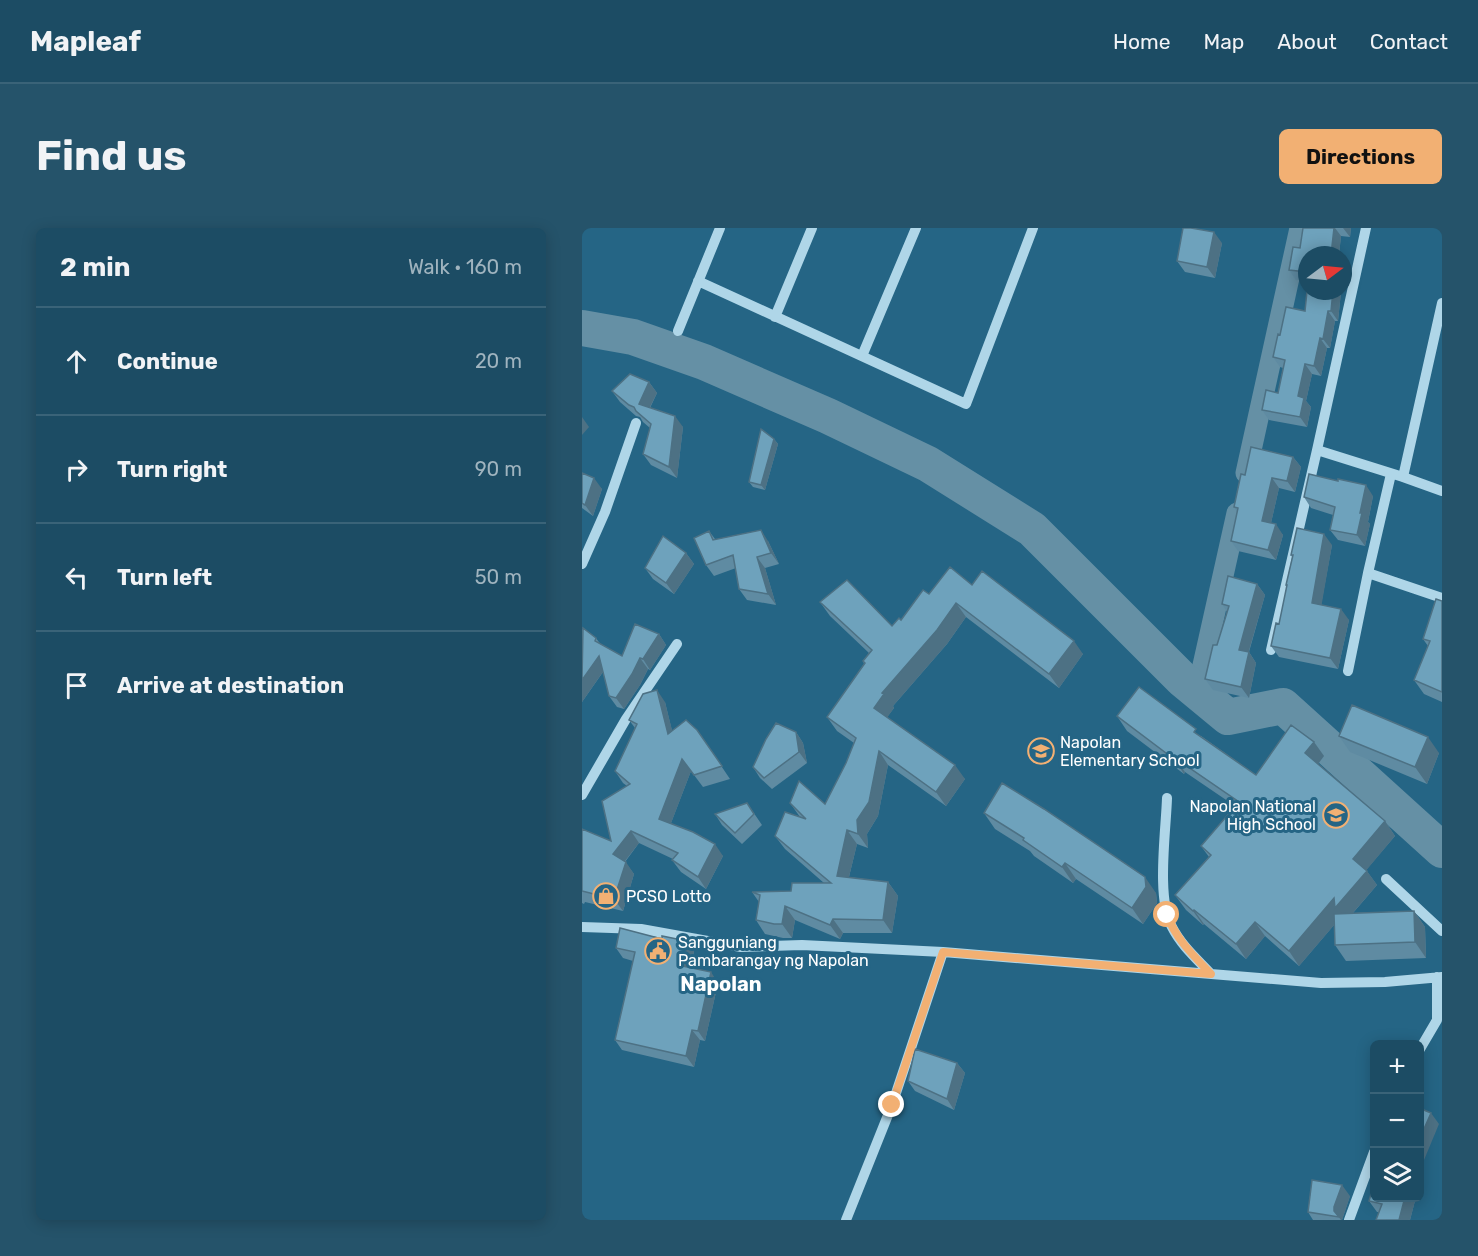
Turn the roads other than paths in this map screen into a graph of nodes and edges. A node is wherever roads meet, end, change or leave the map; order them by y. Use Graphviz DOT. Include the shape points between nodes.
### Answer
graph roads {
  1 [pos="720,228"];
  2 [pos="812,228"];
  3 [pos="916,228"];
  4 [pos="1033,228"];
  5 [pos="1366,228"];
  6 [pos="698,281"];
  7 [pos="1442,303"];
  8 [pos="776,317"];
  9 [pos="678,331"];
  10 [pos="862,356"];
  11 [pos="636,423"];
  12 [pos="1317,450"];
  13 [pos="1391,474"];
  14 [pos="1403,477"];
  15 [pos="1442,491"];
  16 [pos="582,564"];
  17 [pos="1368,573"];
  18 [pos="1442,598"];
  19 [pos="677,644"];
  20 [pos="1270,650"];
  21 [pos="1348,671"];
  22 [pos="582,795"];
  23 [pos="1167,798"];
  24 [pos="1386,879"];
  25 [pos="582,927"];
  26 [pos="1442,931"];
  27 [pos="943,952"];
  28 [pos="1211,974"];
  29 [pos="1440,977"];
  30 [pos="1424,1041"];
  31 [pos="1370,1163"];
  32 [pos="846,1220"];
  33 [pos="1349,1220"];
  1 -- 6 [label="street"];
  2 -- 8 [label="street"];
  3 -- 10 [label="street"];
  4 -- 10 [label="street" via="966,404"];
  5 -- 12 [label="street"];
  6 -- 8 [label="street"];
  6 -- 9 [label="street"];
  7 -- 14 [label="street"];
  8 -- 10 [label="street"];
  11 -- 16 [label="street"];
  12 -- 13 [label="street"];
  12 -- 20 [label="street"];
  13 -- 14 [label="street"];
  13 -- 17 [label="street"];
  14 -- 15 [label="street"];
  17 -- 18 [label="street"];
  17 -- 21 [label="street"];
  19 -- 22 [label="street" via="626,719"];
  23 -- 28 [label="street" via="1163,875 1167,915 1181,943"];
  24 -- 26 [label="street"];
  25 -- 27 [label="street" via="641,929 741,947 802,945"];
  27 -- 28 [label="street"];
  27 -- 32 [label="street" via="892,1105"];
  28 -- 29 [label="street" via="1321,983"];
  29 -- 30 [label="street" via="1437,1020"];
  31 -- 33 [label="street"];
}
